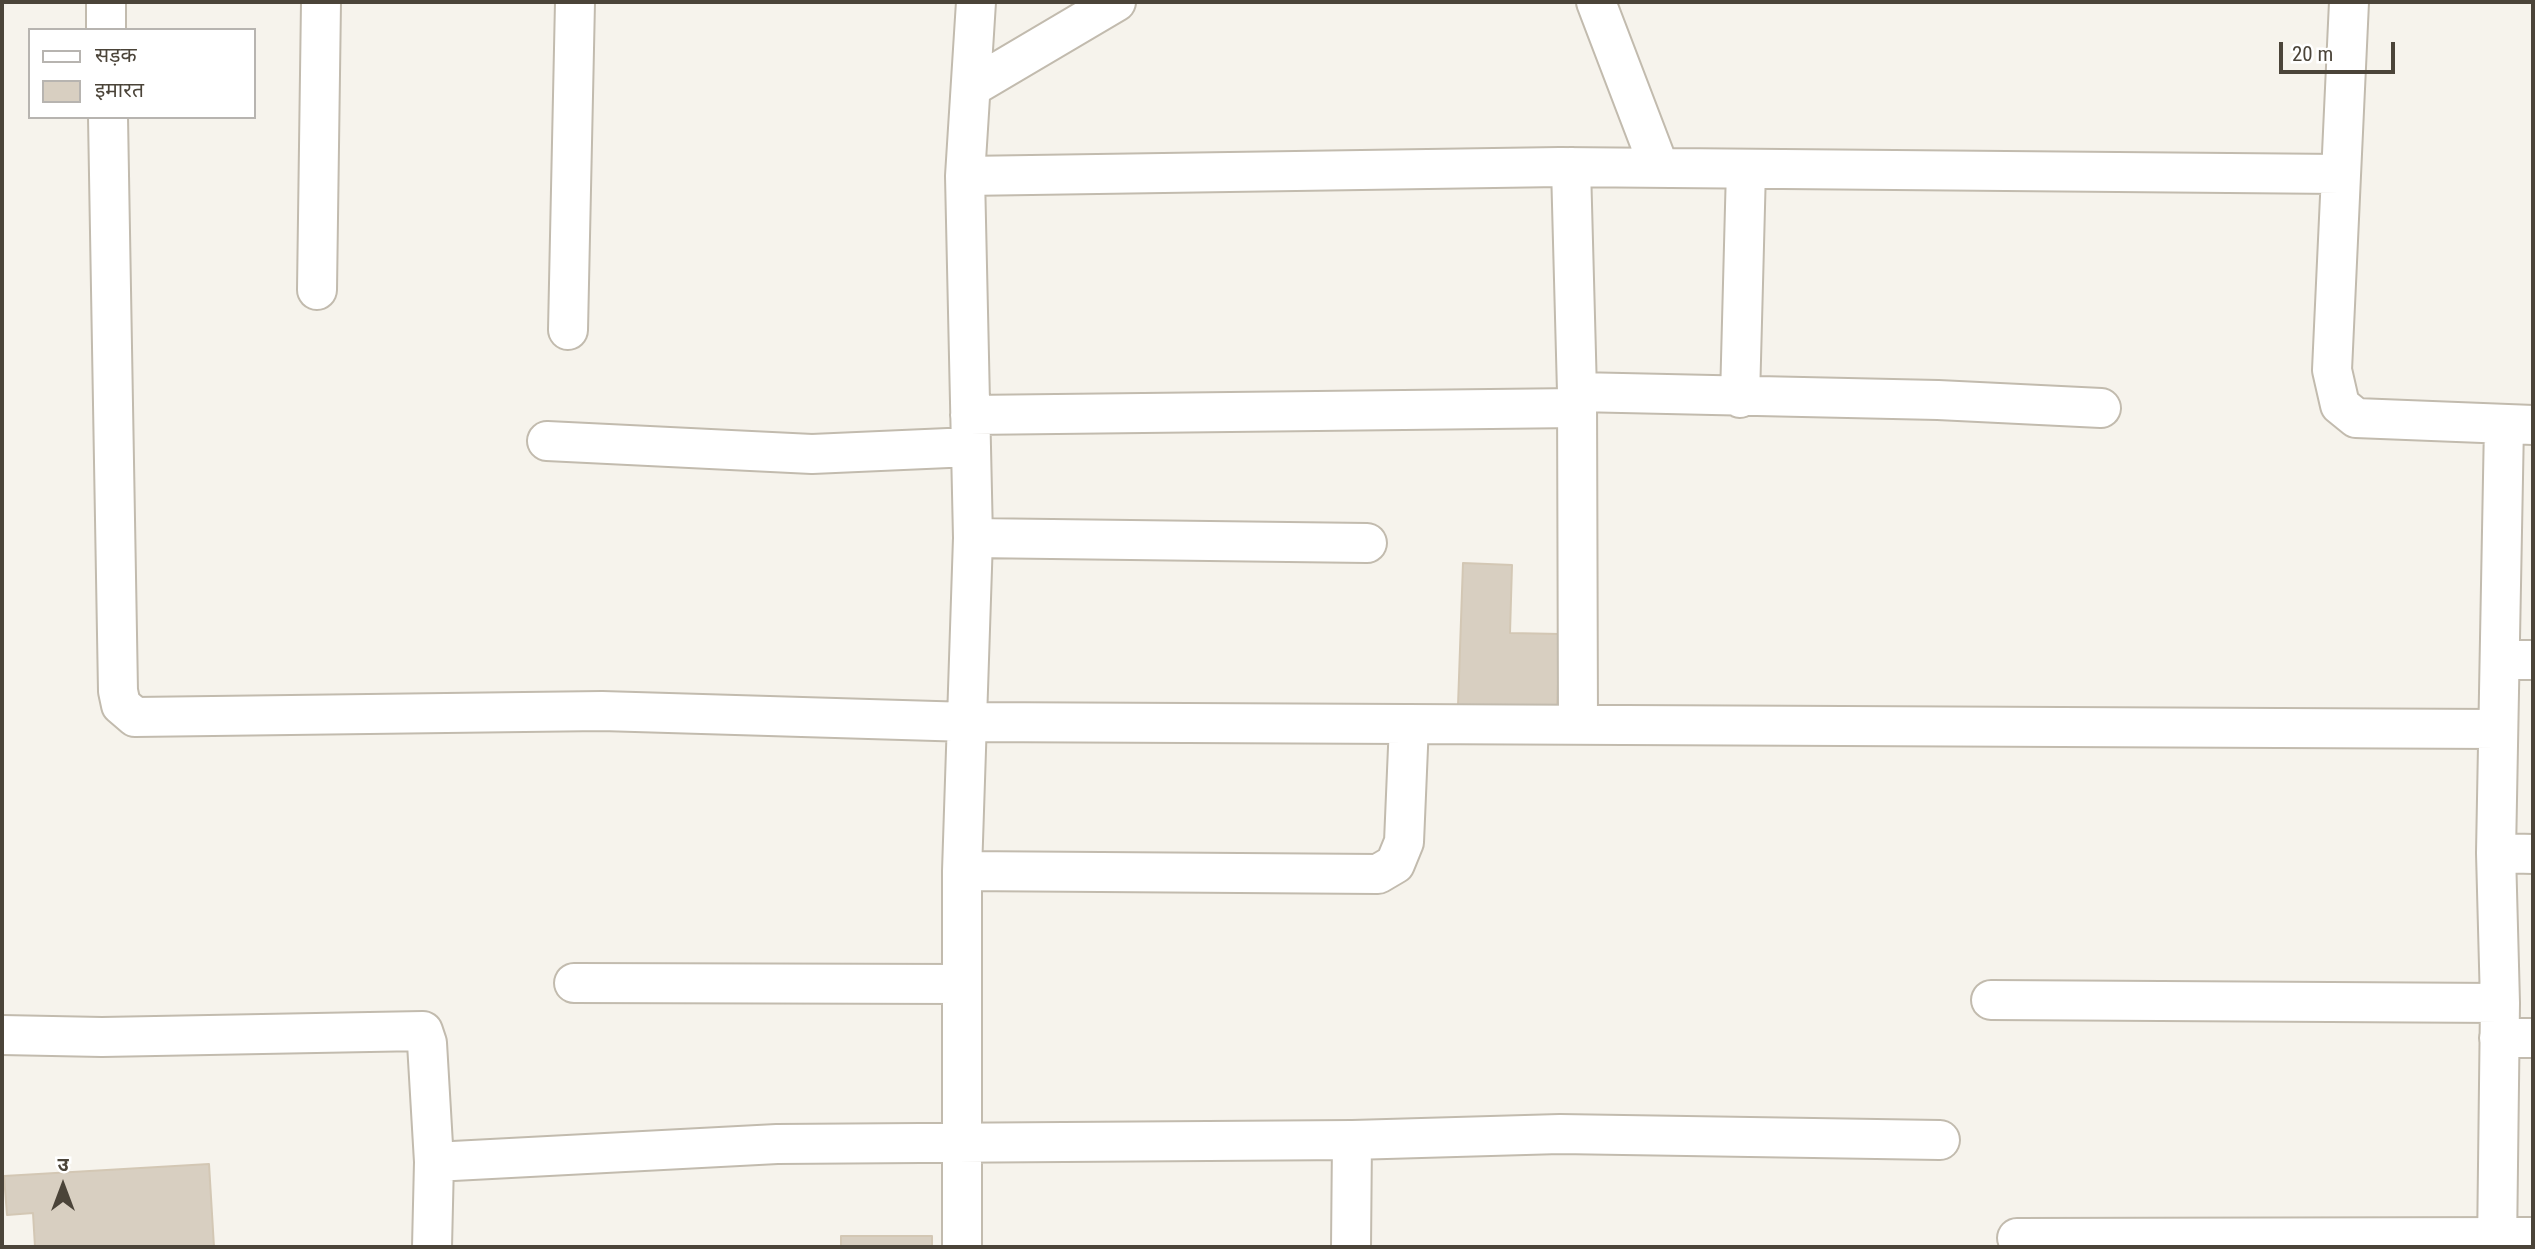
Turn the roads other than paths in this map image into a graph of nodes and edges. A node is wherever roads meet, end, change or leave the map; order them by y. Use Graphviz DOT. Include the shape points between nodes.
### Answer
graph roads {
  1 [pos="106,2"];
  2 [pos="321,2"];
  3 [pos="575,2"];
  4 [pos="976,2"];
  5 [pos="1116,2"];
  6 [pos="1596,2"];
  7 [pos="2349,2"];
  8 [pos="106,28"];
  9 [pos="972,87"];
  10 [pos="108,119"];
  11 [pos="1571,167"];
  12 [pos="1659,167"];
  13 [pos="1746,169"];
  14 [pos="2340,174"];
  15 [pos="965,176"];
  16 [pos="317,290"];
  17 [pos="568,330"];
  18 [pos="1740,398"];
  19 [pos="1577,400"];
  20 [pos="2101,408"];
  21 [pos="2519,425"];
  22 [pos="970,431"];
  23 [pos="547,441"];
  24 [pos="973,538"];
  25 [pos="1367,543"];
  26 [pos="2517,660"];
  27 [pos="969,722"];
  28 [pos="1409,724"];
  29 [pos="1578,725"];
  30 [pos="2498,729"];
  31 [pos="2515,854"];
  32 [pos="962,871"];
  33 [pos="574,983"];
  34 [pos="962,984"];
  35 [pos="1992,1000"];
  36 [pos="2511,1026"];
  37 [pos="2,1035"];
  38 [pos="1352,1140"];
  39 [pos="1940,1140"];
  40 [pos="962,1144"];
  41 [pos="434,1162"];
  42 [pos="2017,1238"];
  43 [pos="2509,1240"];
  44 [pos="432,1247"];
  45 [pos="962,1247"];
  46 [pos="1351,1247"];
  1 -- 8 [label="street"];
  2 -- 16 [label="street"];
  3 -- 17 [label="street"];
  4 -- 9 [label="street"];
  5 -- 9 [label="street"];
  6 -- 12 [label="street"];
  7 -- 14 [label="street"];
  9 -- 15 [label="street"];
  10 -- 27 [label="street" via="118,691 121,705 130,715 602,712"];
  11 -- 12 [label="street"];
  11 -- 15 [label="street"];
  11 -- 19 [label="street"];
  12 -- 13 [label="street"];
  13 -- 14 [label="street"];
  13 -- 18 [label="street"];
  14 -- 21 [label="street" via="2332,370 2340,405 2356,418"];
  15 -- 22 [label="street"];
  18 -- 19 [label="street"];
  18 -- 20 [label="street"];
  19 -- 22 [label="street"];
  19 -- 29 [label="street"];
  21 -- 26 [label="street"];
  22 -- 23 [label="street" via="812,454"];
  22 -- 24 [label="street"];
  24 -- 25 [label="street"];
  24 -- 27 [label="street"];
  26 -- 30 [label="street"];
  27 -- 28 [label="street"];
  27 -- 32 [label="street"];
  28 -- 29 [label="street"];
  28 -- 32 [label="street" via="1404,842 1395,864 1378,874"];
  29 -- 30 [label="street"];
  30 -- 31 [label="street"];
  31 -- 36 [label="street"];
  32 -- 34 [label="street"];
  33 -- 34 [label="street"];
  34 -- 40 [label="street"];
  35 -- 36 [label="street"];
  36 -- 43 [label="street"];
  37 -- 41 [label="street" via="423,1031 428,1043"];
  38 -- 39 [label="street" via="1560,1134"];
  38 -- 40 [label="street"];
  38 -- 46 [label="street"];
  40 -- 41 [label="street" via="777,1144"];
  40 -- 45 [label="street"];
  41 -- 44 [label="street"];
  42 -- 43 [label="street"];
}
